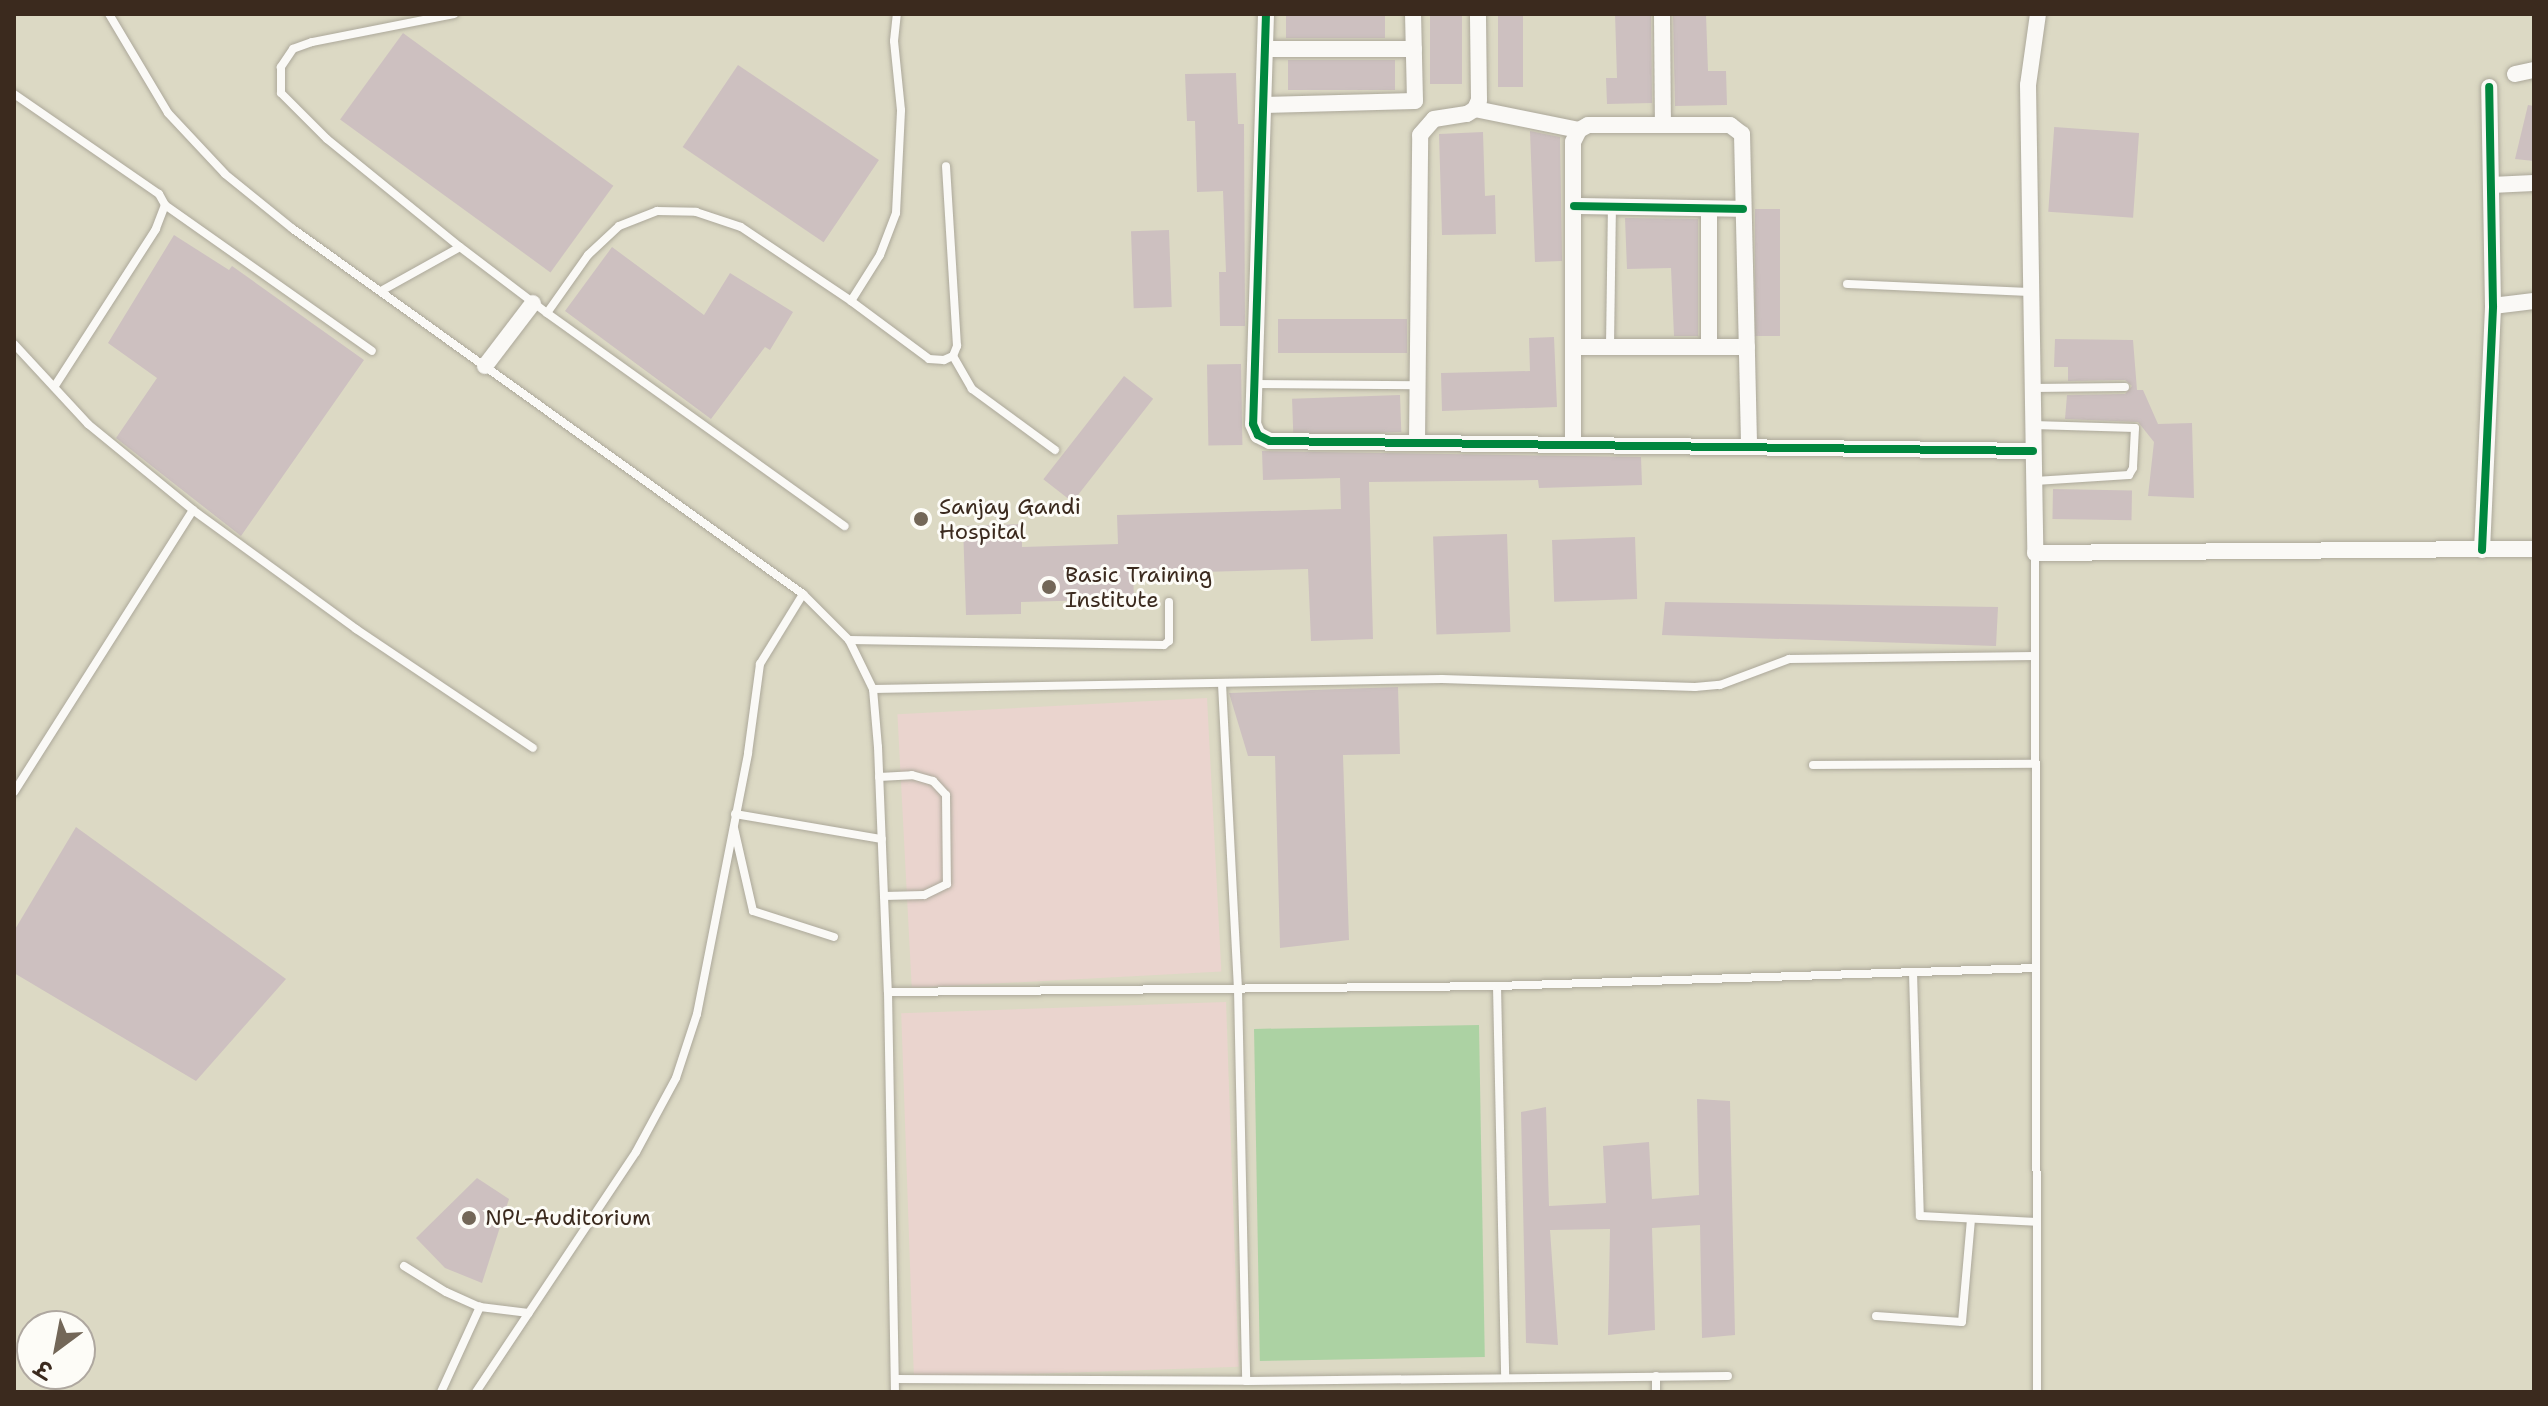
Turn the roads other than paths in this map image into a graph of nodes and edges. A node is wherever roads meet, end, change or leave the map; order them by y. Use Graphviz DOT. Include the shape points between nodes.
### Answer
graph roads {
  1 [pos="109,14"];
  2 [pos="454,14"];
  3 [pos="897,14"];
  4 [pos="1266,14"];
  5 [pos="1413,14"];
  6 [pos="1478,14"];
  7 [pos="1662,14"];
  8 [pos="2038,14"];
  9 [pos="1266,49"];
  10 [pos="1414,49"];
  11 [pos="2534,70"];
  12 [pos="2515,74"];
  13 [pos="2489,87"];
  14 [pos="14,94"];
  15 [pos="1264,105"];
  16 [pos="1475,109"];
  17 [pos="1663,125"];
  18 [pos="1579,130"];
  19 [pos="946,166"];
  20 [pos="2534,183"];
  21 [pos="2491,185"];
  22 [pos="165,205"];
  23 [pos="1574,206"];
  24 [pos="1612,207"];
  25 [pos="1709,209"];
  26 [pos="1743,209"];
  27 [pos="460,247"];
  28 [pos="1847,284"];
  29 [pos="381,291"];
  30 [pos="2031,292"];
  31 [pos="851,301"];
  32 [pos="2534,301"];
  33 [pos="2493,306"];
  34 [pos="540,308"];
  35 [pos="14,344"];
  36 [pos="1573,347"];
  37 [pos="1610,347"];
  38 [pos="1709,347"];
  39 [pos="1747,347"];
  40 [pos="372,351"];
  41 [pos="953,356"];
  42 [pos="485,366"];
  43 [pos="1255,384"];
  44 [pos="1417,385"];
  45 [pos="54,387"];
  46 [pos="2125,387"];
  47 [pos="2033,388"];
  48 [pos="2033,425"];
  49 [pos="1417,442"];
  50 [pos="1573,443"];
  51 [pos="1749,445"];
  52 [pos="1055,450"];
  53 [pos="2033,451"];
  54 [pos="2034,481"];
  55 [pos="193,510"];
  56 [pos="845,526"];
  57 [pos="2534,549"];
  58 [pos="2482,550"];
  59 [pos="2035,553"];
  60 [pos="803,594"];
  61 [pos="1169,602"];
  62 [pos="849,640"];
  63 [pos="2035,656"];
  64 [pos="1222,684"];
  65 [pos="873,689"];
  66 [pos="533,748"];
  67 [pos="2035,764"];
  68 [pos="1813,765"];
  69 [pos="879,777"];
  70 [pos="14,792"];
  71 [pos="734,819"];
  72 [pos="882,839"];
  73 [pos="884,896"];
  74 [pos="834,937"];
  75 [pos="2036,968"];
  76 [pos="1913,972"];
  77 [pos="1497,986"];
  78 [pos="1238,989"];
  79 [pos="888,992"];
  80 [pos="1971,1219"];
  81 [pos="2037,1222"];
  82 [pos="404,1266"];
  83 [pos="480,1307"];
  84 [pos="529,1313"];
  85 [pos="1876,1316"];
  86 [pos="1505,1376"];
  87 [pos="1656,1376"];
  88 [pos="1728,1376"];
  89 [pos="895,1379"];
  90 [pos="1246,1381"];
  91 [pos="441,1392"];
  92 [pos="476,1392"];
  93 [pos="895,1392"];
  94 [pos="1656,1392"];
  95 [pos="2037,1392"];
  1 -- 29 [label="lane" via="168,113 225,174"];
  2 -- 27 [label="lane" via="293,49 281,67 281,93 317,131"];
  3 -- 31 [label="lane" via="894,41 901,110 896,213 880,255"];
  4 -- 9 [label="street"];
  5 -- 10 [label="street"];
  6 -- 16 [label="street"];
  7 -- 17 [label="street"];
  8 -- 30 [label="street" via="2028,85"];
  9 -- 10 [label="street"];
  9 -- 15 [label="street"];
  10 -- 15 [label="street" via="1415,101"];
  11 -- 12 [label="street"];
  13 -- 21 [label="street"];
  14 -- 22 [label="lane" via="159,194"];
  15 -- 43 [label="street"];
  16 -- 18 [label="street"];
  16 -- 44 [label="street" via="1434,119 1420,135"];
  17 -- 18 [label="street" via="1588,125"];
  17 -- 26 [label="street" via="1737,128 1742,134"];
  18 -- 23 [label="street" via="1573,142"];
  19 -- 41 [label="lane" via="957,346"];
  20 -- 21 [label="street"];
  21 -- 33 [label="street"];
  22 -- 40 [label="lane"];
  22 -- 45 [label="lane" via="156,229"];
  23 -- 24 [label="street"];
  23 -- 36 [label="street"];
  24 -- 25 [label="street"];
  24 -- 37 [label="lane"];
  25 -- 26 [label="street"];
  25 -- 38 [label="street"];
  26 -- 39 [label="street"];
  27 -- 29 [label="lane"];
  27 -- 34 [label="lane"];
  28 -- 30 [label="lane"];
  29 -- 42 [label="lane"];
  30 -- 47 [label="street"];
  31 -- 34 [label="lane" via="741,227 696,212 657,211 619,226"];
  31 -- 41 [label="lane" via="929,359"];
  32 -- 33 [label="street"];
  33 -- 58 [label="street"];
  34 -- 42 [label="street"];
  34 -- 56 [label="lane"];
  35 -- 45 [label="lane"];
  36 -- 37 [label="street"];
  36 -- 50 [label="street"];
  37 -- 38 [label="street"];
  38 -- 39 [label="street"];
  39 -- 51 [label="street"];
  41 -- 52 [label="lane" via="972,389"];
  42 -- 60 [label="lane"];
  43 -- 44 [label="lane"];
  43 -- 49 [label="street" via="1253,424 1258,435 1270,441"];
  44 -- 49 [label="street"];
  45 -- 55 [label="lane" via="88,424"];
  46 -- 47 [label="lane"];
  47 -- 48 [label="street"];
  48 -- 53 [label="street"];
  48 -- 54 [label="lane" via="2135,428 2129,475"];
  49 -- 50 [label="street"];
  50 -- 51 [label="street"];
  51 -- 53 [label="street"];
  53 -- 54 [label="street"];
  54 -- 59 [label="street"];
  55 -- 66 [label="lane" via="356,629"];
  55 -- 70 [label="lane"];
  57 -- 58 [label="street"];
  58 -- 59 [label="street"];
  59 -- 63 [label="lane"];
  60 -- 62 [label="lane"];
  60 -- 71 [label="lane" via="760,664"];
  61 -- 62 [label="lane" via="1169,641 1164,645"];
  62 -- 65 [label="lane"];
  63 -- 64 [label="lane" via="1789,659 1720,685 1695,687 1442,679"];
  63 -- 67 [label="lane"];
  64 -- 65 [label="lane"];
  64 -- 78 [label="lane"];
  65 -- 69 [label="lane"];
  67 -- 68 [label="lane"];
  67 -- 75 [label="lane"];
  69 -- 72 [label="lane"];
  69 -- 73 [label="lane" via="912,775 933,781 946,795 947,884 924,895"];
  71 -- 72 [label="lane"];
  71 -- 74 [label="lane" via="753,911"];
  71 -- 84 [label="lane" via="697,1014 676,1078 636,1152"];
  72 -- 73 [label="lane"];
  73 -- 79 [label="lane"];
  75 -- 76 [label="lane"];
  75 -- 81 [label="lane"];
  76 -- 77 [label="lane"];
  76 -- 80 [label="lane" via="1920,1216"];
  77 -- 78 [label="lane"];
  77 -- 86 [label="lane"];
  78 -- 79 [label="lane"];
  78 -- 90 [label="lane"];
  79 -- 89 [label="lane"];
  80 -- 81 [label="lane"];
  80 -- 85 [label="lane" via="1962,1322"];
  81 -- 95 [label="lane"];
  82 -- 83 [label="lane"];
  83 -- 84 [label="lane"];
  83 -- 91 [label="lane"];
  84 -- 92 [label="lane"];
  86 -- 87 [label="lane"];
  86 -- 90 [label="lane"];
  87 -- 88 [label="lane"];
  87 -- 94 [label="lane"];
  89 -- 90 [label="lane"];
  89 -- 93 [label="lane"];
}
